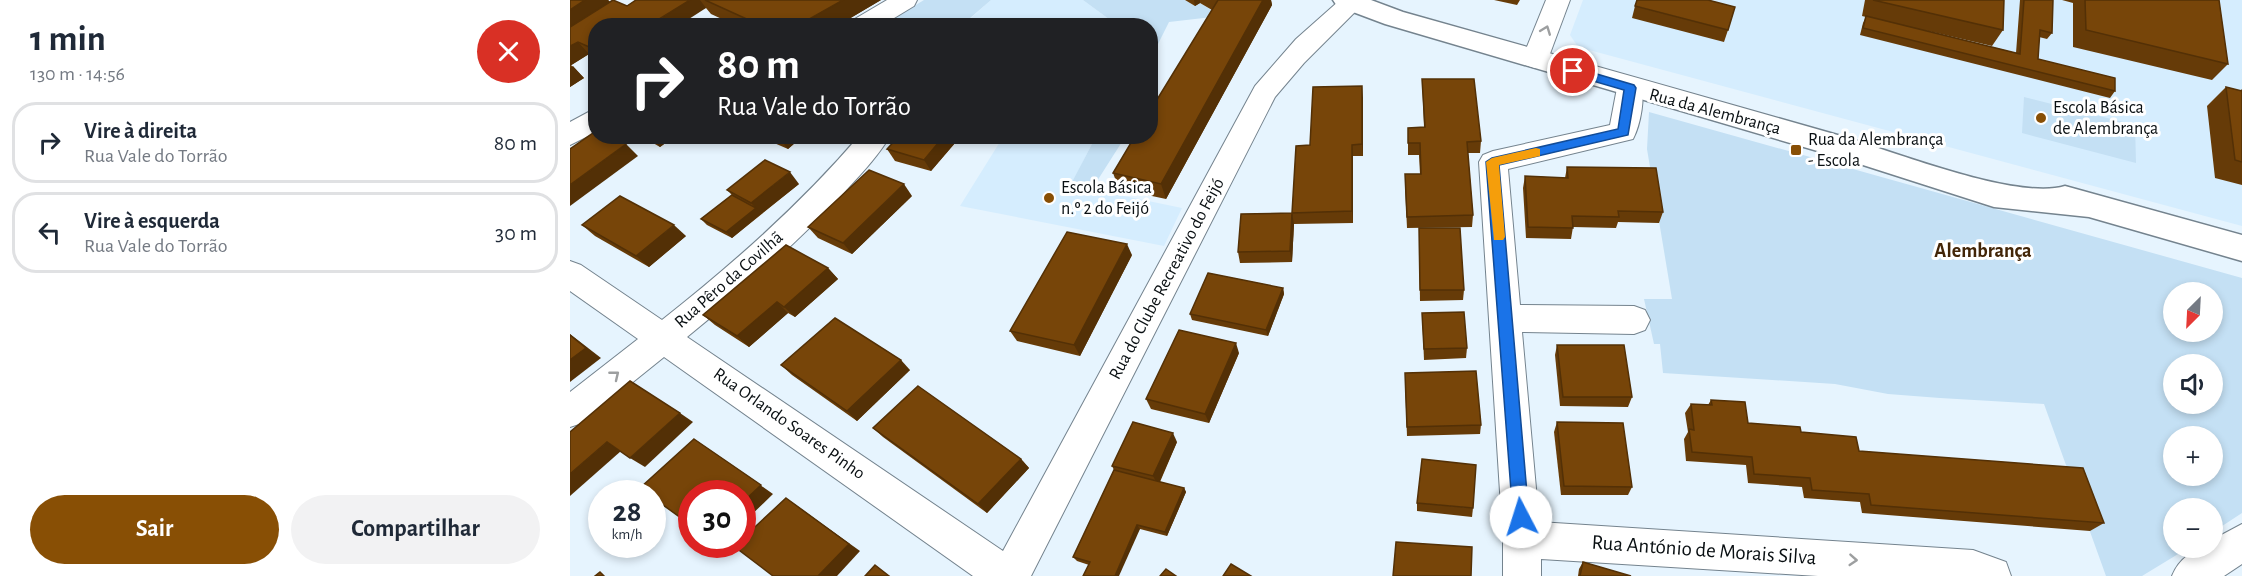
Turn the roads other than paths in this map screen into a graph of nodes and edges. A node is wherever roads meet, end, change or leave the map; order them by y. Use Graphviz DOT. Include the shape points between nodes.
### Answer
graph roads {
  1 [pos="905,0"];
  2 [pos="1558,0"];
  3 [pos="1349,1"];
  4 [pos="875,18"];
  5 [pos="1534,59"];
  6 [pos="1630,88"];
  7 [pos="588,123"];
  8 [pos="570,135"];
  9 [pos="870,144"];
  10 [pos="2242,248"];
  11 [pos="570,274"];
  12 [pos="1505,318"];
  13 [pos="1634,320"];
  14 [pos="663,337"];
  15 [pos="570,412"];
  16 [pos="1522,539"];
  17 [pos="2242,542"];
  18 [pos="1008,576"];
  19 [pos="1522,576"];
  20 [pos="1992,576"];
  21 [pos="2191,576"];
  1 -- 4 [label="street"];
  5 -- 2 [label="street, one-way"];
  3 -- 5 [label="main road, Rua da Alembrança"];
  3 -- 18 [label="street, Rua do Clube Recreativo do Feijó" via="1306,43 1264,93"];
  5 -- 6 [label="main road, Rua da Alembrança"];
  6 -- 10 [label="main road, Rua da Alembrança" via="1844,147 1994,195 2086,206"];
  6 -- 12 [label="street" via="1623,132 1492,162"];
  7 -- 8 [label="street"];
  9 -- 14 [label="street, Rua Pêro da Covilhã" via="801,217"];
  11 -- 14 [label="street, Rua Orlando Soares Pinho"];
  12 -- 13 [label="street"];
  12 -- 16 [label="street"];
  15 -- 14 [label="street, Rua Pêro da Covilhã, one-way"];
  14 -- 18 [label="street, Rua Orlando Soares Pinho"];
  16 -- 19 [label="street"];
  16 -- 20 [label="street, Rua António de Morais Silva, one-way" via="1928,564 1974,569"];
  17 -- 21 [label="street"];
}
